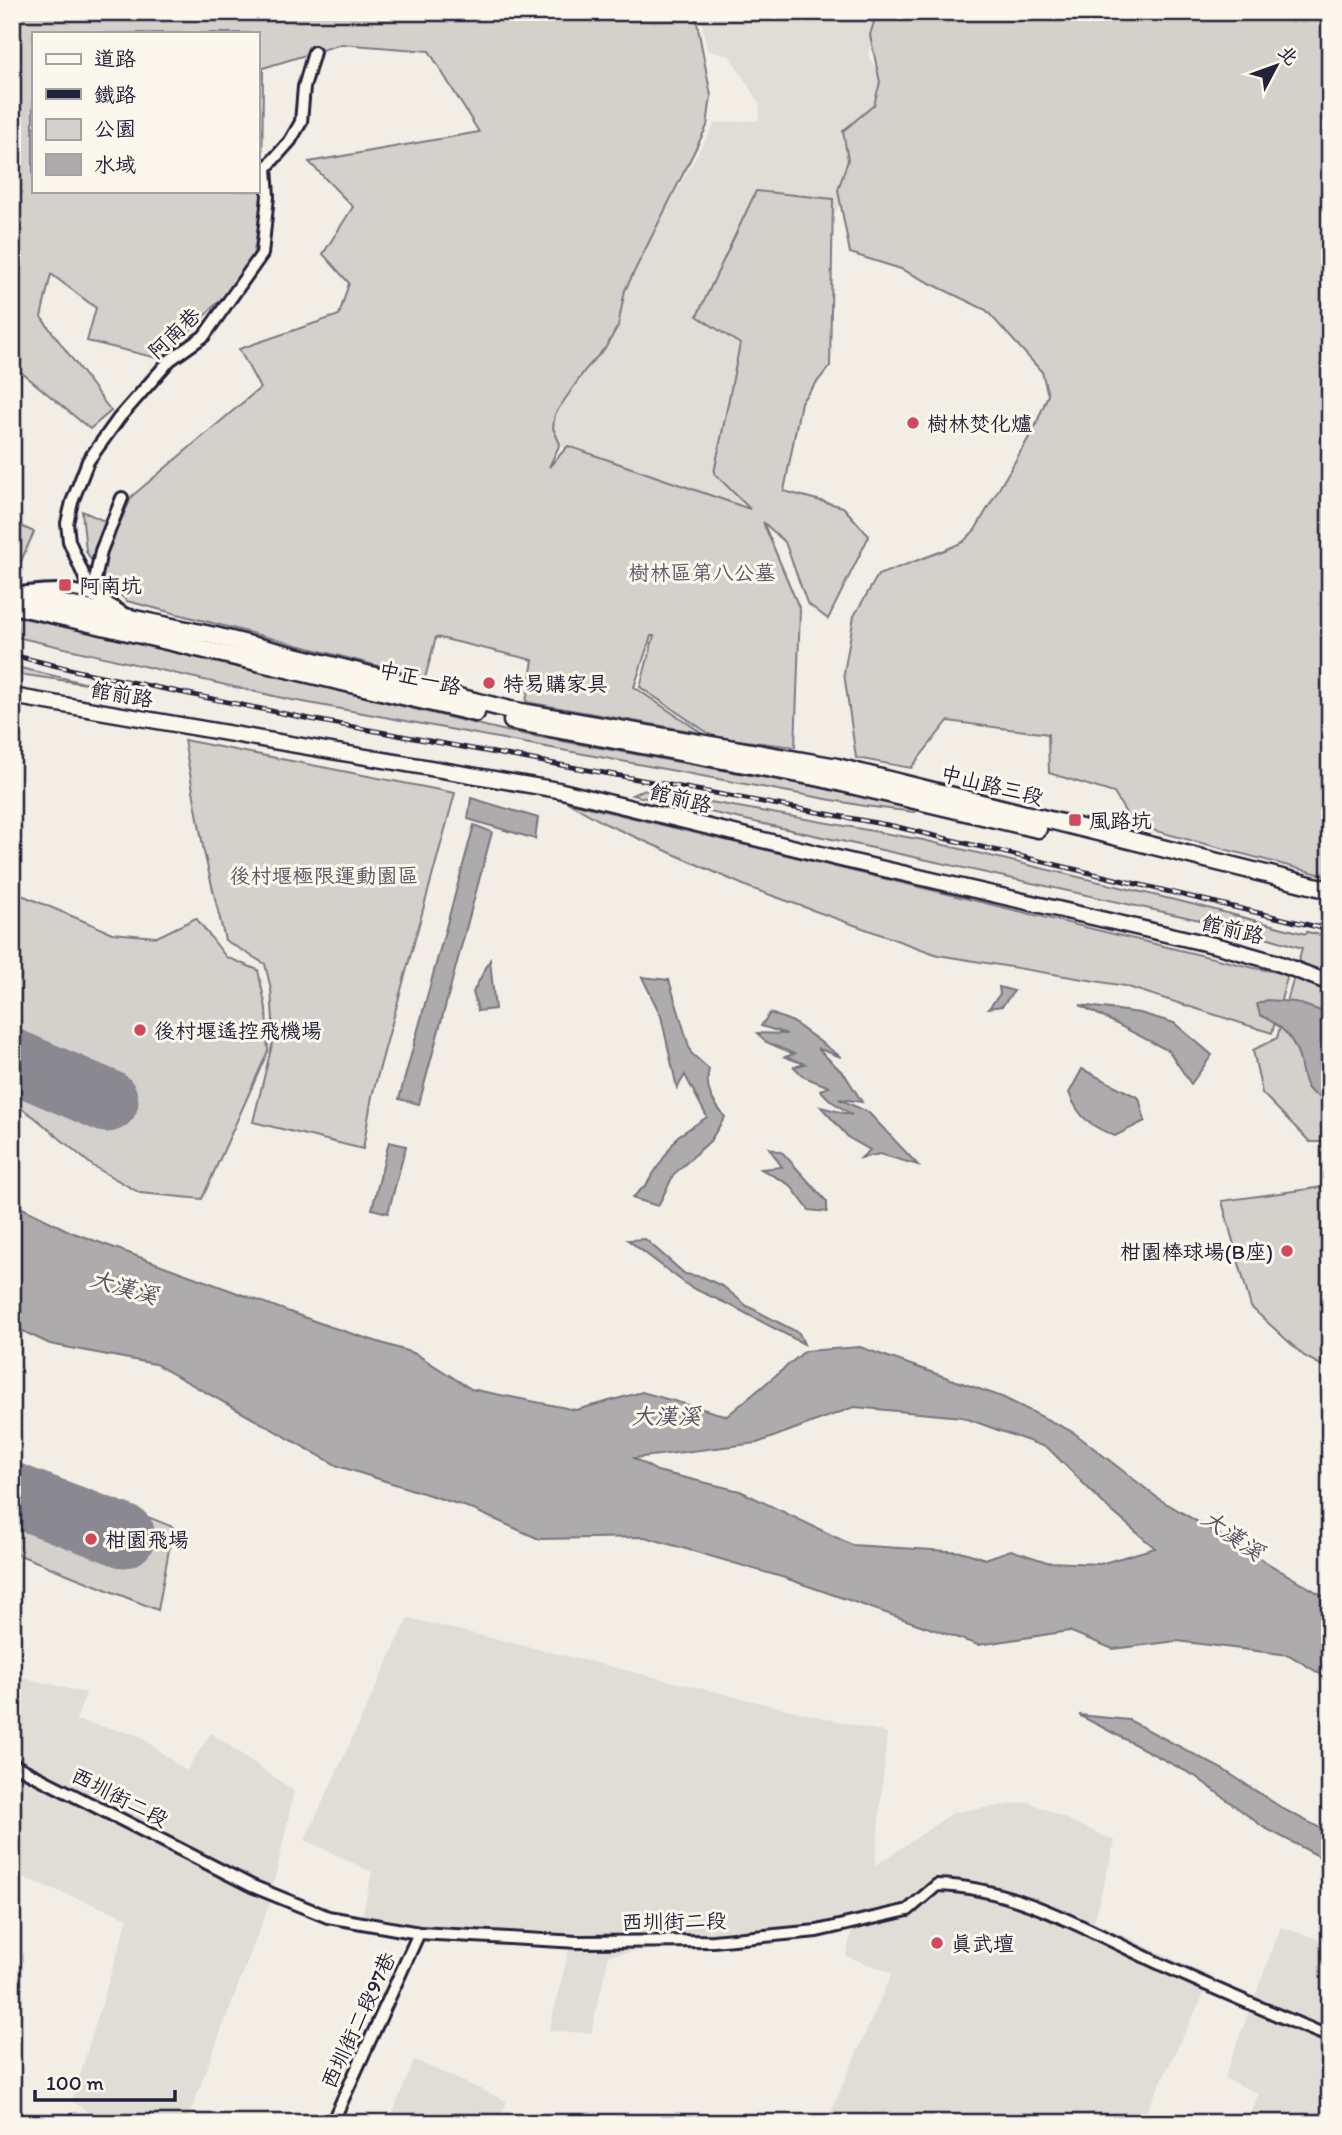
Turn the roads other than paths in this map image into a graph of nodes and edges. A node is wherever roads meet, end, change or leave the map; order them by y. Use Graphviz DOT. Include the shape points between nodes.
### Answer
graph roads {
  1 [pos="314,52"];
  2 [pos="122,498"];
  3 [pos="92,594"];
  4 [pos="13,599"];
  5 [pos="131,625"];
  6 [pos="12,696"];
  7 [pos="807,761"];
  8 [pos="821,778"];
  9 [pos="1330,890"];
  10 [pos="1330,899"];
  11 [pos="1330,983"];
  12 [pos="12,1764"];
  13 [pos="419,1933"];
  14 [pos="1330,2037"];
  15 [pos="332,2123"];
  1 -- 3 [label="street, 阿南巷" via="301,122 266,168 262,254 204,336 170,360 88,461 67,523 69,541"];
  2 -- 3 [label="street" via="101,551"];
  3 -- 4 [label="street" via="40,590"];
  3 -- 5 [label="street"];
  4 -- 5 [label="main road, 中正一路"];
  5 -- 7 [label="main road, 中正一路" via="215,636 510,710"];
  5 -- 8 [label="main road, 中正一路" via="519,723"];
  6 -- 11 [label="street, 館前路" via="558,790 1222,947"];
  7 -- 9 [label="main road, 中山路三段"];
  8 -- 10 [label="main road, 中山路三段"];
  12 -- 13 [label="street, 西圳街二段" via="252,1886 328,1917"];
  13 -- 14 [label="street, 西圳街二段" via="578,1942 713,1941 830,1928 908,1910 937,1885 957,1885 1044,1911"];
  13 -- 15 [label="street, 西圳街二段97巷"];
}
